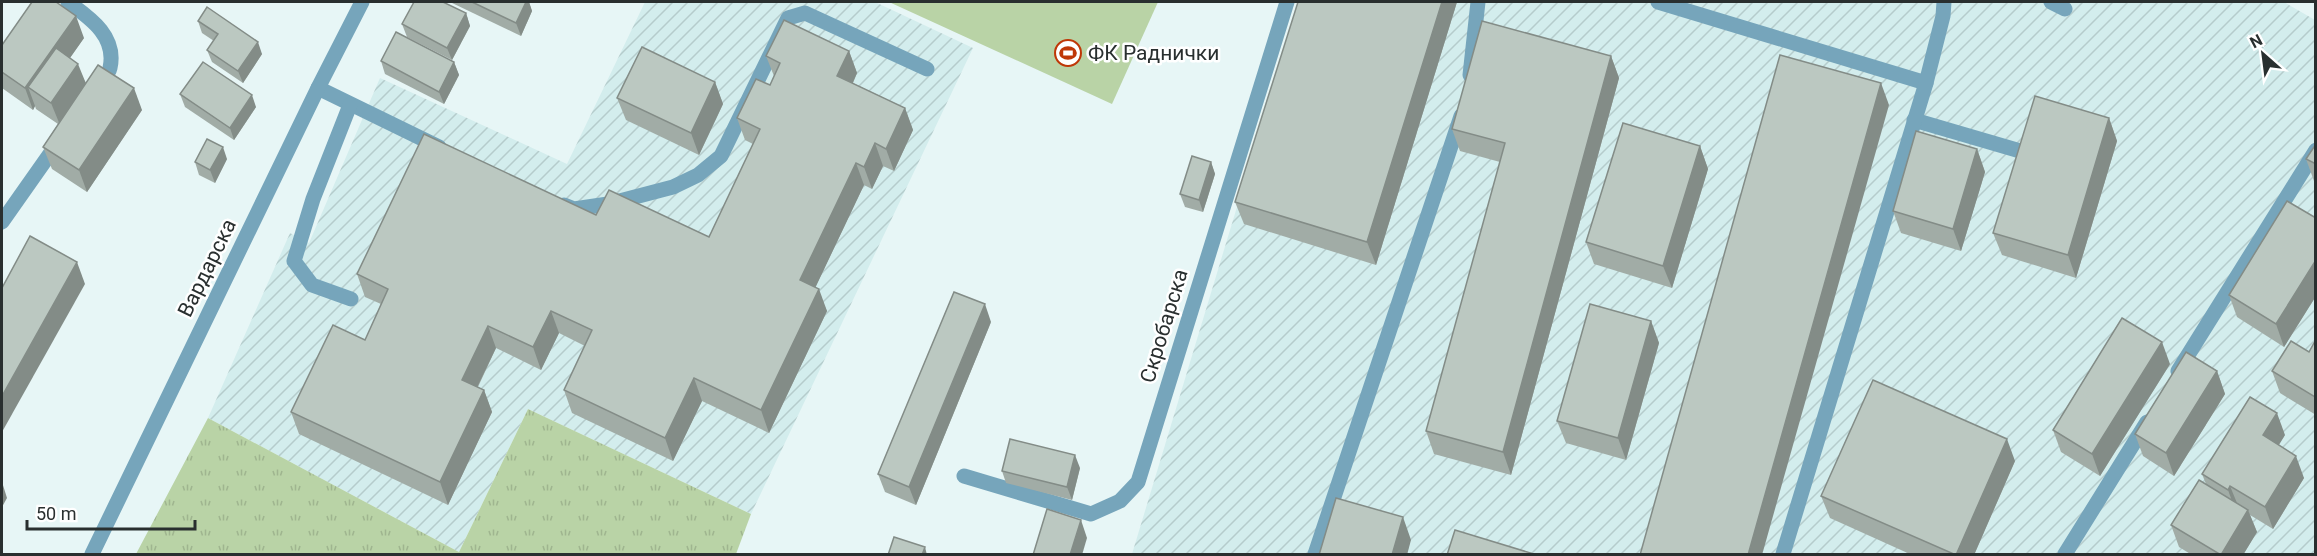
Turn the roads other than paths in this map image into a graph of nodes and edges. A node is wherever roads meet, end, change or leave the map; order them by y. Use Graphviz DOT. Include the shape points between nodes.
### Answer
graph roads {
  1 [pos="68,2"];
  2 [pos="362,2"];
  3 [pos="1287,2"];
  4 [pos="1478,2"];
  5 [pos="1658,2"];
  6 [pos="1944,2"];
  7 [pos="927,69"];
  8 [pos="1926,83"];
  9 [pos="318,88"];
  10 [pos="90,98"];
  11 [pos="350,105"];
  12 [pos="1914,120"];
  13 [pos="69,126"];
  14 [pos="2316,150"];
  15 [pos="448,151"];
  16 [pos="2027,153"];
  17 [pos="553,200"];
  18 [pos="2,222"];
  19 [pos="351,299"];
  20 [pos="2171,383"];
  21 [pos="2152,413"];
  22 [pos="964,476"];
  23 [pos="92,555"];
  24 [pos="1315,555"];
  25 [pos="1783,555"];
  26 [pos="2064,555"];
  1 -- 10 [label="street" via="93,20 109,41 110,69"];
  2 -- 9 [label="street, Вардарска"];
  3 -- 22 [label="street, Скробарска" via="1138,482 1120,501 1091,514"];
  4 -- 24 [label="street" via="1468,92"];
  5 -- 8 [label="street"];
  6 -- 8 [label="street"];
  7 -- 17 [label="street" via="806,13 795,15 788,18 721,156 698,176 673,187 574,210"];
  8 -- 12 [label="street"];
  9 -- 11 [label="street"];
  9 -- 23 [label="street, Вардарска"];
  11 -- 15 [label="street"];
  11 -- 19 [label="street" via="313,199 294,261 312,285"];
  12 -- 16 [label="street"];
  12 -- 25 [label="street"];
  13 -- 18 [label="street"];
  14 -- 20 [label="street"];
  21 -- 26 [label="street"];
}
